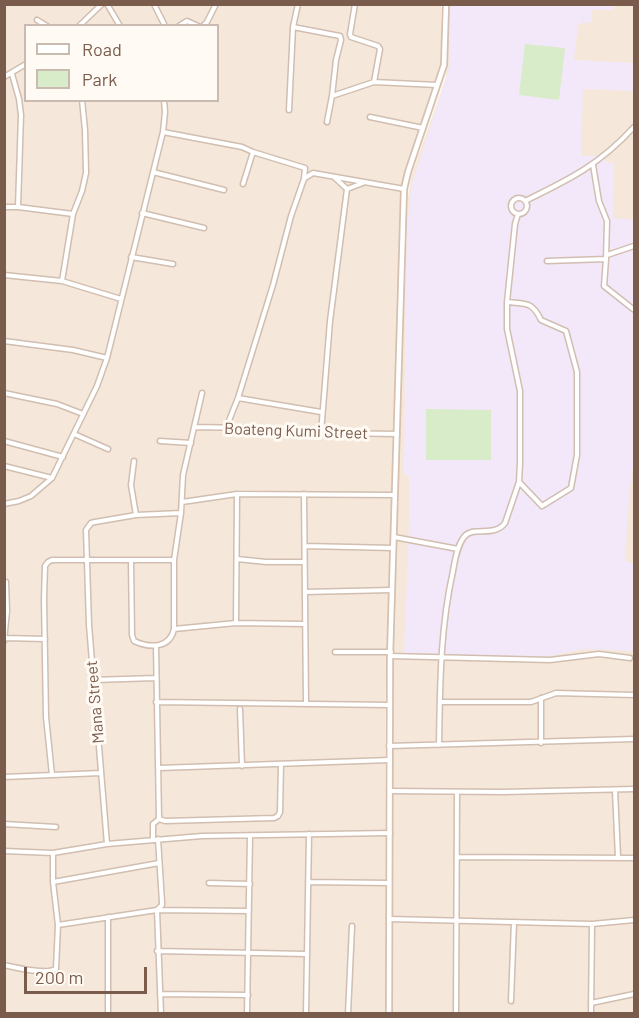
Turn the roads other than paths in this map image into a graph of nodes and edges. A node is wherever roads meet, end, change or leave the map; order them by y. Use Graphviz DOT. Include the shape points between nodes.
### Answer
graph roads {
  1 [pos="102,4"];
  2 [pos="107,4"];
  3 [pos="154,4"];
  4 [pos="216,4"];
  5 [pos="298,4"];
  6 [pos="355,4"];
  7 [pos="446,4"];
  8 [pos="37,20"];
  9 [pos="44,24"];
  10 [pos="82,24"];
  11 [pos="119,24"];
  12 [pos="164,24"];
  13 [pos="205,24"];
  14 [pos="293,27"];
  15 [pos="340,36"];
  16 [pos="351,37"];
  17 [pos="24,65"];
  18 [pos="12,74"];
  19 [pos="4,77"];
  20 [pos="374,82"];
  21 [pos="438,85"];
  22 [pos="332,96"];
  23 [pos="82,102"];
  24 [pos="164,102"];
  25 [pos="289,110"];
  26 [pos="370,117"];
  27 [pos="327,122"];
  28 [pos="423,128"];
  29 [pos="634,128"];
  30 [pos="163,132"];
  31 [pos="253,152"];
  32 [pos="593,165"];
  33 [pos="153,172"];
  34 [pos="334,177"];
  35 [pos="304,179"];
  36 [pos="364,182"];
  37 [pos="243,184"];
  38 [pos="346,189"];
  39 [pos="404,189"];
  40 [pos="224,190"];
  41 [pos="525,201"];
  42 [pos="4,207"];
  43 [pos="18,207"];
  44 [pos="142,213"];
  45 [pos="73,214"];
  46 [pos="518,214"];
  47 [pos="204,228"];
  48 [pos="634,246"];
  49 [pos="131,257"];
  50 [pos="606,257"];
  51 [pos="547,261"];
  52 [pos="173,264"];
  53 [pos="4,276"];
  54 [pos="62,280"];
  55 [pos="121,299"];
  56 [pos="507,302"];
  57 [pos="633,309"];
  58 [pos="4,340"];
  59 [pos="107,358"];
  60 [pos="4,393"];
  61 [pos="202,393"];
  62 [pos="238,398"];
  63 [pos="321,412"];
  64 [pos="83,414"];
  65 [pos="195,427"];
  66 [pos="226,428"];
  67 [pos="321,433"];
  68 [pos="74,434"];
  69 [pos="398,434"];
  70 [pos="4,441"];
  71 [pos="160,441"];
  72 [pos="191,443"];
  73 [pos="108,449"];
  74 [pos="63,457"];
  75 [pos="134,461"];
  76 [pos="4,466"];
  77 [pos="52,478"];
  78 [pos="519,482"];
  79 [pos="237,494"];
  80 [pos="304,494"];
  81 [pos="395,495"];
  82 [pos="182,502"];
  83 [pos="4,504"];
  84 [pos="181,513"];
  85 [pos="135,515"];
  86 [pos="394,537"];
  87 [pos="305,546"];
  88 [pos="393,548"];
  89 [pos="458,549"];
  90 [pos="237,559"];
  91 [pos="86,560"];
  92 [pos="131,560"];
  93 [pos="174,560"];
  94 [pos="304,562"];
  95 [pos="6,582"];
  96 [pos="392,590"];
  97 [pos="305,592"];
  98 [pos="236,623"];
  99 [pos="305,624"];
  100 [pos="174,629"];
  101 [pos="5,639"];
  102 [pos="45,639"];
  103 [pos="156,646"];
  104 [pos="335,652"];
  105 [pos="391,654"];
  106 [pos="441,658"];
  107 [pos="630,658"];
  108 [pos="156,678"];
  109 [pos="93,680"];
  110 [pos="634,695"];
  111 [pos="541,698"];
  112 [pos="156,702"];
  113 [pos="440,702"];
  114 [pos="306,704"];
  115 [pos="390,705"];
  116 [pos="240,709"];
  117 [pos="634,739"];
  118 [pos="541,743"];
  119 [pos="439,745"];
  120 [pos="389,746"];
  121 [pos="390,760"];
  122 [pos="281,764"];
  123 [pos="242,765"];
  124 [pos="159,768"];
  125 [pos="101,773"];
  126 [pos="52,775"];
  127 [pos="4,777"];
  128 [pos="634,789"];
  129 [pos="615,790"];
  130 [pos="390,791"];
  131 [pos="457,792"];
  132 [pos="159,819"];
  133 [pos="4,824"];
  134 [pos="56,827"];
  135 [pos="390,833"];
  136 [pos="309,834"];
  137 [pos="250,836"];
  138 [pos="155,839"];
  139 [pos="107,844"];
  140 [pos="4,851"];
  141 [pos="52,853"];
  142 [pos="458,857"];
  143 [pos="618,857"];
  144 [pos="634,858"];
  145 [pos="159,863"];
  146 [pos="53,882"];
  147 [pos="308,882"];
  148 [pos="209,883"];
  149 [pos="389,883"];
  150 [pos="250,884"];
  151 [pos="157,910"];
  152 [pos="249,911"];
  153 [pos="108,917"];
  154 [pos="389,919"];
  155 [pos="455,920"];
  156 [pos="634,920"];
  157 [pos="514,922"];
  158 [pos="592,924"];
  159 [pos="58,925"];
  160 [pos="352,926"];
  161 [pos="157,951"];
  162 [pos="249,952"];
  163 [pos="306,954"];
  164 [pos="4,965"];
  165 [pos="160,994"];
  166 [pos="634,994"];
  167 [pos="248,995"];
  168 [pos="512,1001"];
  169 [pos="591,1003"];
  170 [pos="108,1014"];
  171 [pos="160,1014"];
  172 [pos="247,1014"];
  173 [pos="306,1014"];
  174 [pos="348,1014"];
  175 [pos="389,1014"];
  176 [pos="456,1014"];
  177 [pos="591,1014"];
  1 -- 10 [label="street"];
  2 -- 11 [label="street"];
  3 -- 12 [label="street"];
  4 -- 13 [label="street"];
  5 -- 14 [label="street"];
  6 -- 16 [label="street"];
  7 -- 21 [label="street" via="444,65"];
  8 -- 9 [label="street"];
  14 -- 15 [label="street"];
  14 -- 25 [label="street"];
  15 -- 16 [label="street"];
  15 -- 22 [label="street"];
  16 -- 20 [label="street" via="378,46"];
  17 -- 18 [label="street"];
  18 -- 19 [label="street"];
  18 -- 43 [label="street" via="21,115"];
  20 -- 21 [label="street"];
  20 -- 22 [label="street"];
  21 -- 28 [label="street"];
  22 -- 27 [label="street"];
  23 -- 45 [label="street" via="86,173"];
  24 -- 30 [label="street"];
  26 -- 28 [label="street"];
  28 -- 39 [label="street"];
  29 -- 32 [label="street"];
  30 -- 31 [label="street"];
  30 -- 33 [label="street"];
  31 -- 35 [label="street" via="306,168"];
  31 -- 37 [label="street"];
  32 -- 41 [label="street"];
  32 -- 50 [label="street" via="606,221"];
  33 -- 40 [label="street"];
  33 -- 44 [label="street"];
  34 -- 35 [label="street" via="313,173"];
  34 -- 36 [label="street"];
  34 -- 38 [label="street"];
  35 -- 62 [label="street"];
  36 -- 38 [label="street"];
  36 -- 39 [label="street"];
  38 -- 63 [label="street"];
  39 -- 69 [label="street"];
  41 -- 46 [label="street" via="525,210"];
  41 -- 46 [label="street" via="519,198 512,202 511,208"];
  42 -- 43 [label="street"];
  43 -- 45 [label="street"];
  44 -- 47 [label="street"];
  44 -- 49 [label="street"];
  45 -- 54 [label="street"];
  46 -- 56 [label="street"];
  48 -- 50 [label="street"];
  49 -- 52 [label="street"];
  49 -- 55 [label="street"];
  50 -- 51 [label="street"];
  50 -- 57 [label="street" via="604,286"];
  53 -- 54 [label="street"];
  54 -- 55 [label="street"];
  55 -- 59 [label="street"];
  56 -- 78 [label="street" via="507,329 520,391"];
  56 -- 78 [label="street" via="531,304 541,320 566,330 577,372 577,455 570,488 542,506"];
  58 -- 59 [label="street"];
  59 -- 64 [label="street"];
  60 -- 64 [label="street"];
  61 -- 65 [label="street"];
  62 -- 63 [label="street"];
  62 -- 66 [label="street"];
  63 -- 67 [label="street"];
  64 -- 68 [label="street"];
  65 -- 66 [label="street, Boateng Kumi Street"];
  65 -- 72 [label="street"];
  66 -- 67 [label="street, Boateng Kumi Street"];
  67 -- 69 [label="street, Boateng Kumi Street"];
  68 -- 73 [label="street"];
  68 -- 74 [label="street"];
  69 -- 81 [label="street"];
  70 -- 74 [label="street"];
  71 -- 72 [label="street"];
  72 -- 82 [label="street" via="183,475"];
  74 -- 77 [label="street"];
  75 -- 85 [label="street" via="130,485"];
  76 -- 77 [label="street"];
  77 -- 83 [label="street" via="31,496"];
  78 -- 89 [label="street" via="501,528 468,533"];
  79 -- 80 [label="street"];
  79 -- 82 [label="street"];
  79 -- 90 [label="street"];
  80 -- 81 [label="street"];
  80 -- 87 [label="street"];
  81 -- 86 [label="street"];
  82 -- 84 [label="street"];
  84 -- 85 [label="street"];
  84 -- 93 [label="street"];
  85 -- 91 [label="street, Mana Street" via="91,523 86,530"];
  86 -- 88 [label="street"];
  86 -- 89 [label="street"];
  87 -- 88 [label="street"];
  87 -- 94 [label="street"];
  88 -- 96 [label="street"];
  89 -- 106 [label="street" via="446,604"];
  90 -- 94 [label="street"];
  90 -- 98 [label="street"];
  91 -- 92 [label="street"];
  91 -- 102 [label="street" via="52,560 45,566"];
  91 -- 109 [label="street, Mana Street"];
  92 -- 93 [label="street"];
  92 -- 103 [label="street" via="132,635 141,644"];
  93 -- 100 [label="street"];
  94 -- 97 [label="street"];
  95 -- 101 [label="street"];
  96 -- 97 [label="street"];
  96 -- 105 [label="street"];
  97 -- 99 [label="street"];
  98 -- 99 [label="street"];
  98 -- 100 [label="street"];
  99 -- 114 [label="street"];
  100 -- 103 [label="street" via="166,643"];
  101 -- 102 [label="street"];
  102 -- 126 [label="street" via="46,717"];
  103 -- 108 [label="street"];
  104 -- 105 [label="street"];
  105 -- 106 [label="street"];
  105 -- 115 [label="street"];
  106 -- 107 [label="street" via="550,660 599,654"];
  106 -- 113 [label="street"];
  108 -- 109 [label="street"];
  108 -- 112 [label="street"];
  109 -- 125 [label="street, Mana Street"];
  110 -- 111 [label="street" via="556,693"];
  111 -- 113 [label="street" via="531,702"];
  111 -- 118 [label="street"];
  112 -- 114 [label="street"];
  112 -- 124 [label="street"];
  113 -- 119 [label="street"];
  114 -- 115 [label="street"];
  115 -- 120 [label="street"];
  116 -- 123 [label="street"];
  117 -- 118 [label="street"];
  118 -- 119 [label="street"];
  119 -- 120 [label="street"];
  120 -- 121 [label="street"];
  121 -- 122 [label="street"];
  121 -- 130 [label="street"];
  122 -- 123 [label="street"];
  122 -- 132 [label="street" via="278,816"];
  123 -- 124 [label="street"];
  124 -- 132 [label="street"];
  125 -- 126 [label="street"];
  125 -- 139 [label="street, Mana Street"];
  126 -- 127 [label="street"];
  128 -- 129 [label="street"];
  129 -- 131 [label="street"];
  129 -- 143 [label="street"];
  130 -- 131 [label="street"];
  130 -- 135 [label="street"];
  131 -- 142 [label="street"];
  132 -- 138 [label="street" via="153,824"];
  133 -- 134 [label="street"];
  135 -- 136 [label="street"];
  135 -- 149 [label="street"];
  136 -- 137 [label="street"];
  136 -- 147 [label="street"];
  137 -- 138 [label="street"];
  137 -- 150 [label="street"];
  138 -- 139 [label="street"];
  138 -- 145 [label="street"];
  139 -- 141 [label="street"];
  140 -- 141 [label="street"];
  141 -- 146 [label="street"];
  142 -- 143 [label="street"];
  142 -- 155 [label="street"];
  143 -- 144 [label="street"];
  145 -- 146 [label="street"];
  145 -- 151 [label="street" via="162,905"];
  146 -- 159 [label="street"];
  147 -- 149 [label="street"];
  147 -- 163 [label="street"];
  148 -- 150 [label="street"];
  149 -- 154 [label="street"];
  150 -- 152 [label="street"];
  151 -- 152 [label="street"];
  151 -- 153 [label="street"];
  151 -- 161 [label="street"];
  152 -- 162 [label="street"];
  153 -- 159 [label="street"];
  153 -- 170 [label="street"];
  154 -- 155 [label="street"];
  154 -- 175 [label="street"];
  155 -- 157 [label="street"];
  155 -- 176 [label="street"];
  156 -- 158 [label="street"];
  157 -- 158 [label="street"];
  157 -- 168 [label="street"];
  158 -- 169 [label="street"];
  159 -- 164 [label="street" via="54,971"];
  160 -- 174 [label="street"];
  161 -- 162 [label="street"];
  161 -- 165 [label="street"];
  162 -- 163 [label="street"];
  162 -- 167 [label="street"];
  163 -- 173 [label="street"];
  165 -- 167 [label="street"];
  165 -- 171 [label="street"];
  166 -- 169 [label="street"];
  167 -- 172 [label="street"];
  169 -- 177 [label="street"];
}
